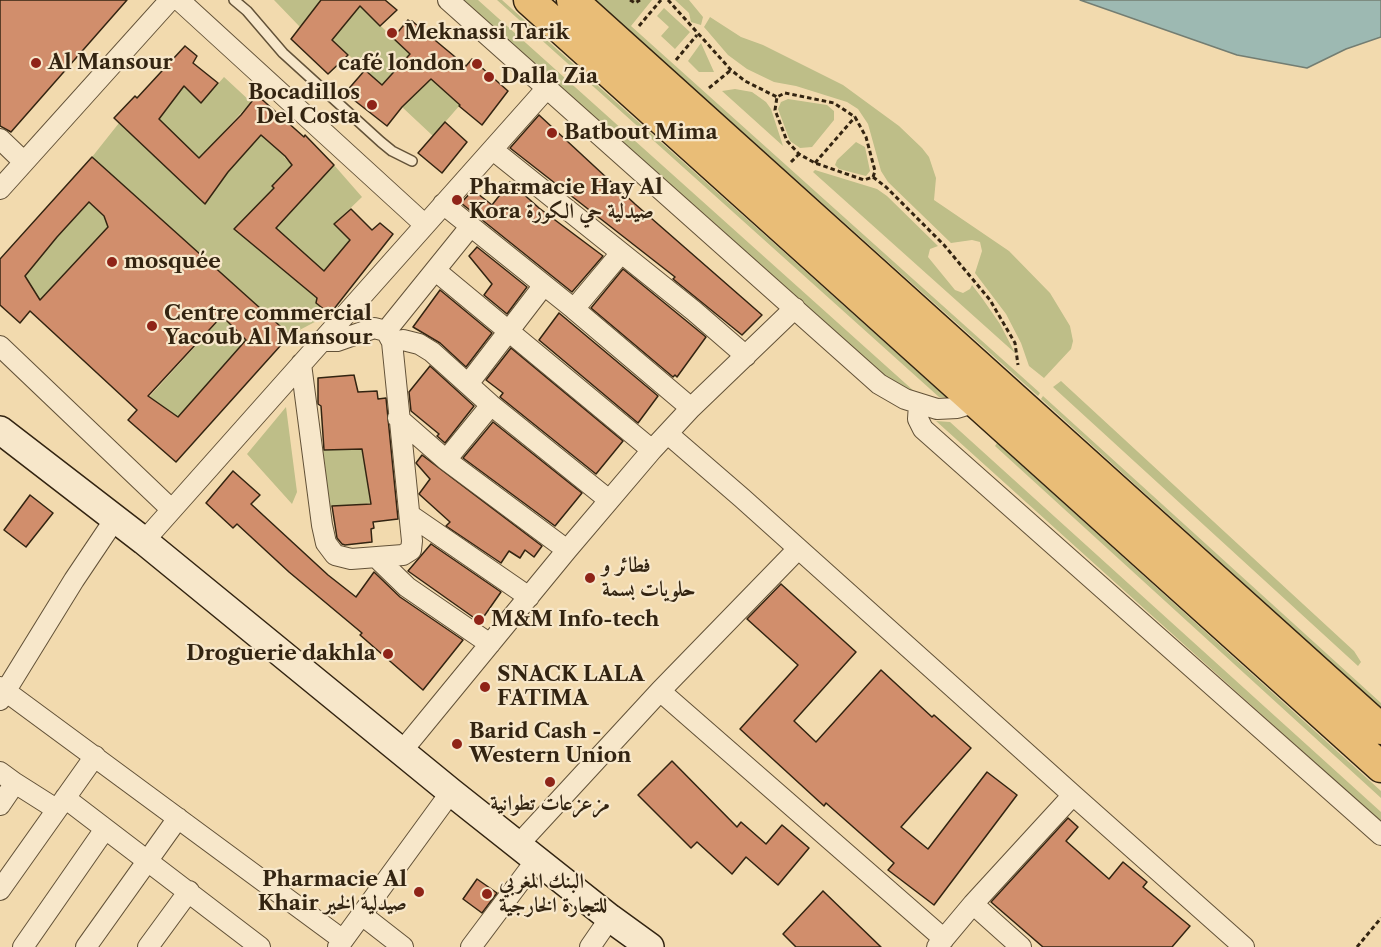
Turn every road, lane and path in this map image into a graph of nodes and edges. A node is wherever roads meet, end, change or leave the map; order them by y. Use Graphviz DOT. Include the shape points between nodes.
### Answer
graph roads {
  1 [pos="170,0"];
  2 [pos="179,0"];
  3 [pos="234,0"];
  4 [pos="448,0"];
  5 [pos="528,0"];
  6 [pos="572,0"];
  7 [pos="630,0"];
  8 [pos="639,0"];
  9 [pos="661,0"];
  10 [pos="668,0"];
  11 [pos="639,26"];
  12 [pos="697,35"];
  13 [pos="676,60"];
  14 [pos="731,70"];
  15 [pos="547,88"];
  16 [pos="709,88"];
  17 [pos="777,98"];
  18 [pos="855,117"];
  19 [pos="0,139"];
  20 [pos="493,150"];
  21 [pos="799,154"];
  22 [pos="412,161"];
  23 [pos="24,162"];
  24 [pos="791,162"];
  25 [pos="815,164"];
  26 [pos="873,177"];
  27 [pos="0,189"];
  28 [pos="442,204"];
  29 [pos="424,224"];
  30 [pos="471,227"];
  31 [pos="621,253"];
  32 [pos="436,271"];
  33 [pos="544,285"];
  34 [pos="574,309"];
  35 [pos="795,309"];
  36 [pos="508,332"];
  37 [pos="389,336"];
  38 [pos="320,341"];
  39 [pos="0,346"];
  40 [pos="746,356"];
  41 [pos="301,364"];
  42 [pos="1018,365"];
  43 [pos="468,384"];
  44 [pos="977,402"];
  45 [pos="919,404"];
  46 [pos="491,405"];
  47 [pos="691,408"];
  48 [pos="398,418"];
  49 [pos="0,430"];
  50 [pos="668,434"];
  51 [pos="652,450"];
  52 [pos="446,460"];
  53 [pos="609,500"];
  54 [pos="171,509"];
  55 [pos="410,515"];
  56 [pos="115,519"];
  57 [pos="144,541"];
  58 [pos="798,549"];
  59 [pos="567,550"];
  60 [pos="377,558"];
  61 [pos="529,597"];
  62 [pos="490,644"];
  63 [pos="660,691"];
  64 [pos="2,693"];
  65 [pos="1381,729"];
  66 [pos="402,752"];
  67 [pos="95,756"];
  68 [pos="1381,768"];
  69 [pos="8,778"];
  70 [pos="451,792"];
  71 [pos="1072,795"];
  72 [pos="60,803"];
  73 [pos="0,805"];
  74 [pos="178,818"];
  75 [pos="105,829"];
  76 [pos="1381,835"];
  77 [pos="527,852"];
  78 [pos="147,861"];
  79 [pos="0,890"];
  80 [pos="189,891"];
  81 [pos="973,904"];
  82 [pos="362,915"];
  83 [pos="610,918"];
  84 [pos="1381,918"];
  85 [pos="340,943"];
  86 [pos="940,943"];
  87 [pos="23,947"];
  88 [pos="86,947"];
  89 [pos="148,947"];
  90 [pos="260,947"];
  91 [pos="403,947"];
  92 [pos="471,947"];
  93 [pos="590,947"];
  94 [pos="650,947"];
  95 [pos="1021,947"];
  96 [pos="1244,947"];
  97 [pos="1357,947"];
  1 -- 23 [label="street"];
  2 -- 29 [label="street"];
  3 -- 22 [label="lane" via="283,53 381,142"];
  4 -- 15 [label="street"];
  5 -- 44 [label="main road"];
  6 -- 65 [label="main road"];
  7 -- 8 [label="path"];
  9 -- 11 [label="path"];
  10 -- 12 [label="path"];
  12 -- 13 [label="path"];
  12 -- 14 [label="path"];
  14 -- 16 [label="path"];
  14 -- 17 [label="path"];
  15 -- 20 [label="street"];
  15 -- 35 [label="street"];
  17 -- 18 [label="path" via="789,93 825,100 842,106"];
  17 -- 21 [label="path" via="775,110 783,132"];
  18 -- 25 [label="path"];
  18 -- 26 [label="path" via="866,137"];
  19 -- 23 [label="street"];
  20 -- 28 [label="street"];
  20 -- 31 [label="street"];
  21 -- 24 [label="path"];
  21 -- 25 [label="path"];
  23 -- 27 [label="street"];
  25 -- 26 [label="path" via="864,180"];
  26 -- 42 [label="path" via="944,245 990,300 1015,343"];
  28 -- 29 [label="street"];
  28 -- 30 [label="street"];
  29 -- 38 [label="street"];
  30 -- 32 [label="street"];
  30 -- 33 [label="street"];
  31 -- 34 [label="street"];
  31 -- 40 [label="street"];
  32 -- 36 [label="street"];
  32 -- 37 [label="street"];
  33 -- 34 [label="street"];
  33 -- 36 [label="street"];
  34 -- 47 [label="street"];
  35 -- 40 [label="street"];
  35 -- 45 [label="street" via="879,384"];
  36 -- 43 [label="street"];
  36 -- 51 [label="street"];
  37 -- 38 [label="street" via="374,328 337,341"];
  37 -- 43 [label="street" via="419,344"];
  37 -- 48 [label="street"];
  38 -- 41 [label="street"];
  39 -- 54 [label="street"];
  40 -- 47 [label="street"];
  41 -- 54 [label="street"];
  41 -- 60 [label="street" via="326,543 335,555"];
  43 -- 46 [label="street"];
  44 -- 45 [label="street" via="946,410"];
  44 -- 68 [label="main road"];
  45 -- 76 [label="street" via="918,419 923,429"];
  46 -- 52 [label="street"];
  46 -- 53 [label="street"];
  47 -- 50 [label="street"];
  48 -- 52 [label="street"];
  48 -- 55 [label="street"];
  49 -- 56 [label="main road"];
  50 -- 51 [label="street"];
  50 -- 58 [label="street"];
  51 -- 53 [label="street"];
  52 -- 59 [label="street"];
  53 -- 59 [label="street"];
  54 -- 57 [label="street"];
  55 -- 60 [label="street" via="411,550 403,555"];
  55 -- 61 [label="street"];
  56 -- 57 [label="main road"];
  56 -- 64 [label="street"];
  57 -- 66 [label="main road"];
  58 -- 63 [label="street"];
  58 -- 71 [label="street"];
  59 -- 61 [label="street"];
  60 -- 62 [label="street" via="408,587"];
  61 -- 62 [label="street"];
  62 -- 66 [label="street"];
  63 -- 77 [label="street"];
  63 -- 86 [label="street"];
  64 -- 67 [label="street"];
  66 -- 70 [label="main road"];
  67 -- 72 [label="street"];
  67 -- 74 [label="street"];
  69 -- 72 [label="street"];
  69 -- 73 [label="street"];
  70 -- 77 [label="main road"];
  70 -- 82 [label="street"];
  71 -- 81 [label="street"];
  71 -- 96 [label="street"];
  72 -- 75 [label="street"];
  72 -- 79 [label="street"];
  74 -- 78 [label="street"];
  74 -- 85 [label="street"];
  75 -- 78 [label="street"];
  75 -- 87 [label="street"];
  77 -- 83 [label="main road"];
  77 -- 92 [label="street"];
  78 -- 80 [label="street"];
  78 -- 88 [label="street"];
  80 -- 89 [label="street"];
  80 -- 90 [label="street"];
  81 -- 86 [label="street"];
  81 -- 95 [label="street"];
  82 -- 85 [label="street"];
  82 -- 91 [label="street"];
  83 -- 93 [label="street"];
  83 -- 94 [label="main road"];
  84 -- 97 [label="path"];
}
